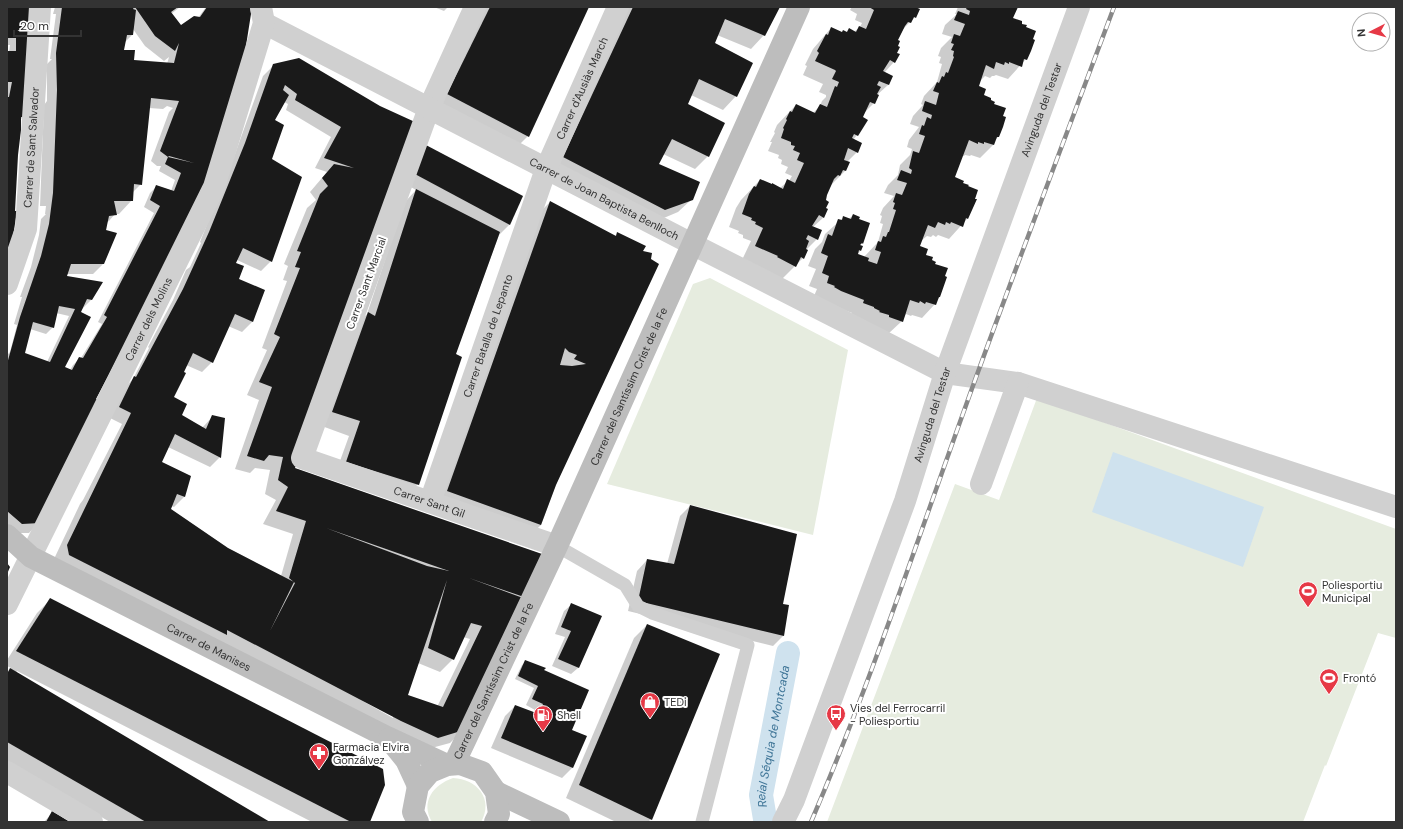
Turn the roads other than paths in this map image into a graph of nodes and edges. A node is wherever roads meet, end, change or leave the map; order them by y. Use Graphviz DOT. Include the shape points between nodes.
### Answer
graph roads {
  1 [pos="40,7"];
  2 [pos="475,7"];
  3 [pos="618,7"];
  4 [pos="799,7"];
  5 [pos="1079,7"];
  6 [pos="262,15"];
  7 [pos="429,108"];
  8 [pos="546,169"];
  9 [pos="692,244"];
  10 [pos="7,284"];
  11 [pos="945,373"];
  12 [pos="1018,384"];
  13 [pos="302,458"];
  14 [pos="981,484"];
  15 [pos="430,502"];
  16 [pos="1396,507"];
  17 [pos="7,535"];
  18 [pos="557,546"];
  19 [pos="31,557"];
  20 [pos="7,604"];
  21 [pos="387,737"];
  22 [pos="450,764"];
  23 [pos="7,772"];
  24 [pos="418,786"];
  25 [pos="496,792"];
  26 [pos="413,819"];
  27 [pos="92,822"];
  28 [pos="495,822"];
  29 [pos="559,822"];
  30 [pos="702,822"];
  31 [pos="783,822"];
  1 -- 10 [label="street, Carrer de Sant Salvador" via="26,229"];
  2 -- 7 [label="street, Carrer Sant Marcial"];
  3 -- 8 [label="street, Carrer d'Ausiàs March"];
  4 -- 9 [label="street, Carrer del Santíssim Crist de la Fe"];
  5 -- 11 [label="street, Avinguda del Testar"];
  6 -- 7 [label="street, Carrer de Joan Baptista Benlloch"];
  6 -- 19 [label="street, Carrer dels Molins" via="214,187"];
  7 -- 8 [label="street, Carrer de Joan Baptista Benlloch"];
  7 -- 13 [label="street, Carrer Sant Marcial"];
  8 -- 9 [label="street, Carrer de Joan Baptista Benlloch"];
  8 -- 15 [label="street, Carrer Batalla de Lepanto"];
  9 -- 11 [label="street, Carrer de Joan Baptista Benlloch"];
  9 -- 18 [label="street, Carrer del Santíssim Crist de la Fe"];
  11 -- 12 [label="street, Carrer de Joan Baptista Benlloch"];
  11 -- 31 [label="street, Avinguda del Testar" via="905,501 794,800"];
  12 -- 14 [label="street"];
  12 -- 16 [label="street, Carrer de Joan Baptista Benlloch"];
  13 -- 15 [label="street, Carrer Sant Gil"];
  15 -- 18 [label="street, Carrer Sant Gil"];
  17 -- 19 [label="street, Carrer de Manises"];
  18 -- 22 [label="street, Carrer del Santíssim Crist de la Fe"];
  18 -- 30 [label="lane" via="625,585 638,606 748,645"];
  19 -- 20 [label="street, Carrer dels Molins"];
  19 -- 21 [label="street, Carrer de Manises"];
  21 -- 22 [label="street, Carrer de Manises"];
  21 -- 24 [label="street, Carrer de Manises" via="406,760"];
  22 -- 24 [label="street" via="430,772"];
  22 -- 25 [label="street, Carrer de Manises" via="460,764 482,772"];
  23 -- 27 [label="street"];
  24 -- 26 [label="street"];
  25 -- 28 [label="street" via="499,814"];
  25 -- 29 [label="street"];
}
